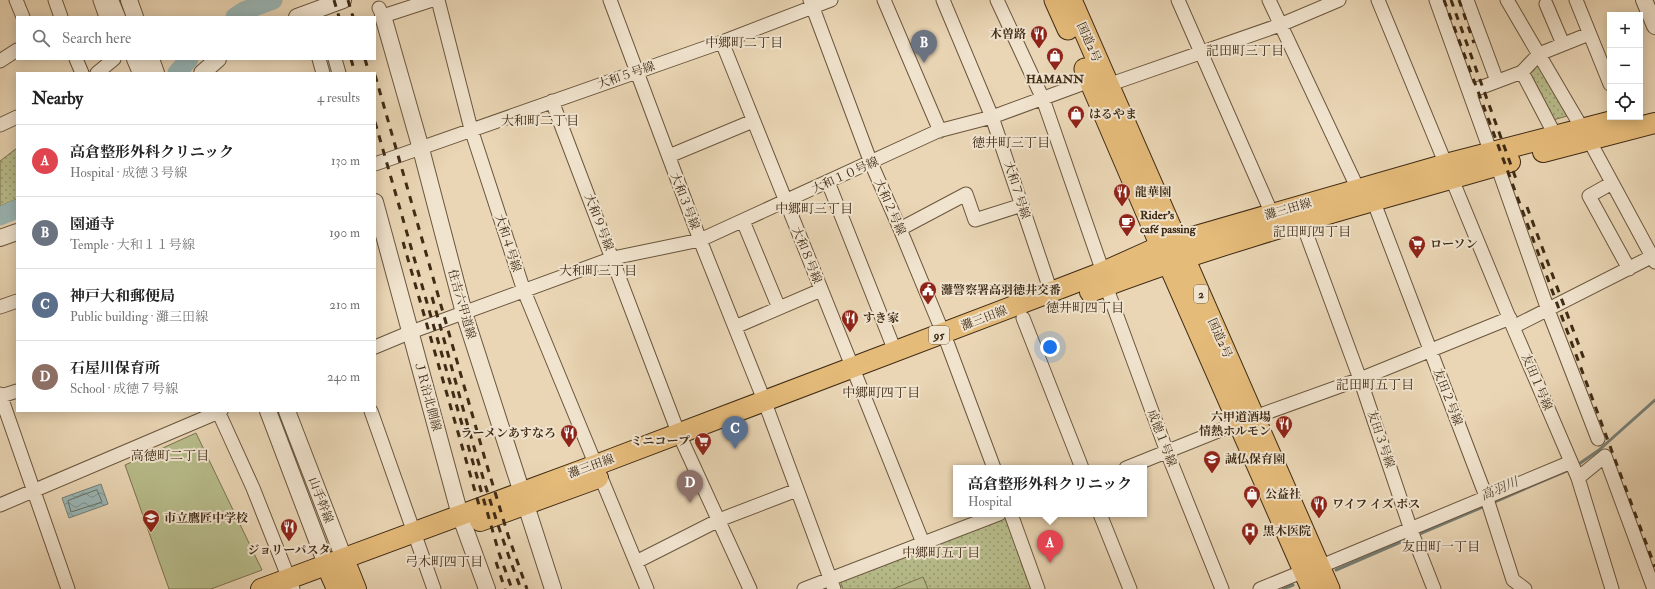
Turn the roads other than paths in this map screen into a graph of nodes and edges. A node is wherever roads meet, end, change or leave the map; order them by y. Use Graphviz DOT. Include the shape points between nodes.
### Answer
graph roads {
  1 [pos="16,0"];
  2 [pos="55,0"];
  3 [pos="100,0"];
  4 [pos="110,0"];
  5 [pos="129,0"];
  6 [pos="343,0"];
  7 [pos="432,0"];
  8 [pos="438,0"];
  9 [pos="610,0"];
  10 [pos="830,0"];
  11 [pos="884,0"];
  12 [pos="942,0"];
  13 [pos="998,0"];
  14 [pos="1055,0"];
  15 [pos="1071,0"];
  16 [pos="1178,0"];
  17 [pos="1269,0"];
  18 [pos="1339,0"];
  19 [pos="1378,0"];
  20 [pos="1436,0"];
  21 [pos="1467,0"];
  22 [pos="1507,0"];
  23 [pos="1576,0"];
  24 [pos="1644,0"];
  25 [pos="812,4"];
  26 [pos="1546,4"];
  27 [pos="381,12"];
  28 [pos="22,16"];
  29 [pos="61,16"];
  30 [pos="106,16"];
  31 [pos="118,16"];
  32 [pos="135,16"];
  33 [pos="300,16"];
  34 [pos="1280,25"];
  35 [pos="1655,26"];
  36 [pos="1589,34"];
  37 [pos="722,42"];
  38 [pos="1563,44"];
  39 [pos="16,51"];
  40 [pos="1201,52"];
  41 [pos="1539,54"];
  42 [pos="76,60"];
  43 [pos="113,60"];
  44 [pos="135,60"];
  45 [pos="151,60"];
  46 [pos="217,60"];
  47 [pos="319,60"];
  48 [pos="335,60"];
  49 [pos="0,61"];
  50 [pos="637,71"];
  51 [pos="81,72"];
  52 [pos="98,72"];
  53 [pos="141,72"];
  54 [pos="156,72"];
  55 [pos="203,72"];
  56 [pos="323,72"];
  57 [pos="339,72"];
  58 [pos="1522,72"];
  59 [pos="1607,77"];
  60 [pos="1497,81"];
  61 [pos="1099,83"];
  62 [pos="1469,92"];
  63 [pos="1043,98"];
  64 [pos="552,101"];
  65 [pos="1655,110"];
  66 [pos="1643,113"];
  67 [pos="992,117"];
  68 [pos="16,118"];
  69 [pos="1619,120"];
  70 [pos="753,121"];
  71 [pos="1655,123"];
  72 [pos="0,126"];
  73 [pos="471,129"];
  74 [pos="940,131"];
  75 [pos="1585,134"];
  76 [pos="1555,135"];
  77 [pos="421,149"];
  78 [pos="668,156"];
  79 [pos="1494,159"];
  80 [pos="871,163"];
  81 [pos="376,164"];
  82 [pos="1449,171"];
  83 [pos="828,182"];
  84 [pos="1612,184"];
  85 [pos="1365,195"];
  86 [pos="785,202"];
  87 [pos="376,206"];
  88 [pos="1022,206"];
  89 [pos="1272,214"];
  90 [pos="743,221"];
  91 [pos="1302,222"];
  92 [pos="900,229"];
  93 [pos="16,232"];
  94 [pos="0,238"];
  95 [pos="700,240"];
  96 [pos="1173,252"];
  97 [pos="613,258"];
  98 [pos="1654,258"];
  99 [pos="1629,269"];
  100 [pos="1104,279"];
  101 [pos="821,290"];
  102 [pos="524,291"];
  103 [pos="1051,292"];
  104 [pos="16,301"];
  105 [pos="0,307"];
  106 [pos="779,308"];
  107 [pos="1548,310"];
  108 [pos="464,313"];
  109 [pos="1023,318"];
  110 [pos="1512,322"];
  111 [pos="735,327"];
  112 [pos="411,332"];
  113 [pos="945,339"];
  114 [pos="376,347"];
  115 [pos="1430,350"];
  116 [pos="895,351"];
  117 [pos="855,374"];
  118 [pos="1360,379"];
  119 [pos="16,391"];
  120 [pos="0,395"];
  121 [pos="766,406"];
  122 [pos="217,412"];
  123 [pos="219,412"];
  124 [pos="268,412"];
  125 [pos="286,412"];
  126 [pos="371,412"];
  127 [pos="1246,420"];
  128 [pos="681,438"];
  129 [pos="1598,439"];
  130 [pos="1167,452"];
  131 [pos="993,465"];
  132 [pos="1081,465"];
  133 [pos="1134,465"];
  134 [pos="1574,470"];
  135 [pos="599,471"];
  136 [pos="797,490"];
  137 [pos="34,491"];
  138 [pos="522,499"];
  139 [pos="1488,503"];
  140 [pos="0,505"];
  141 [pos="991,517"];
  142 [pos="1012,517"];
  143 [pos="1101,517"];
  144 [pos="719,520"];
  145 [pos="462,521"];
  146 [pos="1413,534"];
  147 [pos="416,538"];
  148 [pos="923,543"];
  149 [pos="636,562"];
  150 [pos="337,571"];
  151 [pos="1312,576"];
  152 [pos="832,585"];
  153 [pos="294,586"];
  154 [pos="68,589"];
  155 [pos="261,589"];
  156 [pos="356,589"];
  157 [pos="434,589"];
  158 [pos="487,589"];
  159 [pos="553,589"];
  160 [pos="646,589"];
  161 [pos="750,589"];
  162 [pos="804,589"];
  163 [pos="1038,589"];
  164 [pos="1130,589"];
  165 [pos="1222,589"];
  166 [pos="1260,589"];
  167 [pos="1329,589"];
  168 [pos="1434,589"];
  169 [pos="1525,589"];
  170 [pos="1612,589"];
  171 [pos="1654,589"];
  1 -- 28 [label="street"];
  2 -- 29 [label="street"];
  3 -- 30 [label="street"];
  4 -- 31 [label="street"];
  5 -- 32 [label="street"];
  6 -- 33 [label="street"];
  7 -- 27 [label="street"];
  8 -- 73 [label="street, 大和４号線"];
  9 -- 50 [label="street, 大和３号線"];
  10 -- 25 [label="street, 大和５号線"];
  11 -- 74 [label="street"];
  12 -- 67 [label="street, 大和７号線"];
  13 -- 63 [label="street, 成徳１号線"];
  14 -- 61 [label="highway, 国道2号 / 2"];
  15 -- 61 [label="highway, 国道2号 / 2"];
  16 -- 40 [label="street"];
  17 -- 34 [label="street, 友田２号線"];
  18 -- 34 [label="street, 大和１０号線"];
  19 -- 82 [label="street, 友田１号線"];
  20 -- 62 [label="street"];
  21 -- 60 [label="street"];
  22 -- 41 [label="street"];
  23 -- 36 [label="street"];
  24 -- 35 [label="street"];
  25 -- 37 [label="street, 大和５号線"];
  25 -- 80 [label="street, 大和２号線"];
  26 -- 38 [label="street"];
  27 -- 77 [label="street, 住吉六甲道線"];
  34 -- 40 [label="street, 大和１０号線"];
  34 -- 85 [label="street, 友田２号線"];
  36 -- 38 [label="street"];
  36 -- 59 [label="street"];
  37 -- 50 [label="street, 大和５号線"];
  37 -- 70 [label="street, 大和８号線"];
  38 -- 41 [label="street"];
  39 -- 49 [label="street"];
  40 -- 61 [label="street, 大和１０号線"];
  40 -- 89 [label="street"];
  41 -- 58 [label="street"];
  41 -- 75 [label="street"];
  42 -- 51 [label="street"];
  43 -- 52 [label="street"];
  44 -- 53 [label="street"];
  45 -- 54 [label="street"];
  46 -- 55 [label="street"];
  47 -- 56 [label="street"];
  48 -- 57 [label="street"];
  50 -- 64 [label="street, 大和５号線"];
  50 -- 78 [label="street, 大和３号線"];
  58 -- 60 [label="street"];
  58 -- 76 [label="street"];
  60 -- 62 [label="street"];
  61 -- 63 [label="street, 大和１０号線"];
  61 -- 96 [label="highway, 国道2号 / 2"];
  62 -- 79 [label="street"];
  63 -- 67 [label="street, 大和１０号線"];
  63 -- 100 [label="street, 成徳１号線"];
  64 -- 73 [label="street, 大和５号線"];
  64 -- 97 [label="street, 大和９号線"];
  65 -- 66 [label="main road, 灘三田線 / 95"];
  67 -- 74 [label="street, 大和１０号線"];
  67 -- 88 [label="street, 大和７号線"];
  68 -- 72 [label="street"];
  69 -- 75 [label="main road, 灘三田線 / 95"];
  70 -- 78 [label="street"];
  70 -- 86 [label="street, 大和８号線"];
  71 -- 75 [label="main road, 灘三田線 / 95"];
  73 -- 77 [label="street, 大和５号線"];
  73 -- 102 [label="street, 大和４号線"];
  74 -- 80 [label="street, 大和１０号線"];
  75 -- 76 [label="main road, 灘三田線 / 95"];
  75 -- 79 [label="main road, 灘三田線 / 95"];
  75 -- 84 [label="street"];
  76 -- 79 [label="main road, 灘三田線 / 95"];
  77 -- 81 [label="street, 大和５号線"];
  77 -- 108 [label="street, 住吉六甲道線"];
  78 -- 95 [label="street, 大和３号線"];
  79 -- 82 [label="main road, 灘三田線 / 95"];
  79 -- 107 [label="street"];
  80 -- 83 [label="street, 大和１０号線"];
  80 -- 92 [label="street, 大和２号線"];
  82 -- 85 [label="main road, 灘三田線 / 95"];
  82 -- 110 [label="street, 友田１号線"];
  83 -- 86 [label="street, 大和１０号線"];
  83 -- 116 [label="street"];
  84 -- 98 [label="street"];
  84 -- 99 [label="street" via="1589,196"];
  85 -- 89 [label="main road, 灘三田線 / 95"];
  85 -- 91 [label="main road, 灘三田線 / 95"];
  85 -- 115 [label="street, 友田２号線"];
  86 -- 90 [label="street, 大和１０号線"];
  86 -- 101 [label="street, 大和８号線"];
  87 -- 112 [label="street, ＪＲ沿北側線"];
  88 -- 92 [label="street" via="975,220 966,194"];
  88 -- 103 [label="street, 大和７号線"];
  89 -- 96 [label="main road, 灘三田線 / 95"];
  90 -- 95 [label="street, 大和１０号線"];
  90 -- 106 [label="street"];
  91 -- 96 [label="main road, 灘三田線 / 95"];
  91 -- 118 [label="street, 友田３号線"];
  92 -- 113 [label="street, 大和２号線"];
  93 -- 94 [label="street"];
  95 -- 97 [label="street, 大和１０号線"];
  95 -- 111 [label="street, 大和３号線"];
  96 -- 100 [label="main road, 灘三田線 / 95"];
  96 -- 127 [label="highway, 国道2号 / 2"];
  97 -- 102 [label="street, 大和１０号線"];
  97 -- 128 [label="street, 大和９号線"];
  98 -- 99 [label="street"];
  99 -- 107 [label="street"];
  100 -- 103 [label="main road, 灘三田線 / 95"];
  100 -- 109 [label="main road, 灘三田線 / 95"];
  100 -- 130 [label="street, 成徳１号線"];
  101 -- 106 [label="street"];
  101 -- 117 [label="street, 大和８号線"];
  102 -- 108 [label="street, 大和１０号線"];
  102 -- 135 [label="street, 大和４号線"];
  103 -- 113 [label="main road, 灘三田線 / 95"];
  104 -- 105 [label="street"];
  106 -- 111 [label="street"];
  107 -- 110 [label="street"];
  107 -- 129 [label="street"];
  108 -- 112 [label="street, 大和１０号線"];
  108 -- 138 [label="street, 住吉六甲道線"];
  109 -- 113 [label="main road, 灘三田線 / 95"];
  109 -- 132 [label="street"];
  110 -- 115 [label="street"];
  110 -- 134 [label="street, 友田１号線"];
  111 -- 121 [label="street, 大和３号線"];
  112 -- 114 [label="street, 大和１０号線"];
  112 -- 145 [label="street, ＪＲ沿北側線"];
  113 -- 116 [label="main road, 灘三田線 / 95"];
  113 -- 117 [label="main road, 灘三田線 / 95"];
  113 -- 131 [label="street, 大和２号線"];
  115 -- 118 [label="street"];
  115 -- 139 [label="street, 友田２号線"];
  116 -- 117 [label="main road, 灘三田線 / 95"];
  117 -- 121 [label="main road, 灘三田線 / 95"];
  117 -- 148 [label="street, 大和８号線"];
  118 -- 127 [label="street"];
  118 -- 146 [label="street, 友田３号線"];
  119 -- 120 [label="street"];
  120 -- 137 [label="street"];
  121 -- 128 [label="main road, 灘三田線 / 95"];
  121 -- 136 [label="street, 大和３号線"];
  122 -- 137 [label="street"];
  123 -- 153 [label="street"];
  124 -- 150 [label="street, 山手幹線"];
  125 -- 150 [label="street, 山手幹線"];
  126 -- 147 [label="street"];
  127 -- 130 [label="street"];
  127 -- 151 [label="highway, 国道2号 / 2"];
  128 -- 135 [label="main road, 灘三田線 / 95"];
  128 -- 144 [label="street, 大和９号線"];
  130 -- 133 [label="street"];
  130 -- 165 [label="street, 成徳１号線"];
  134 -- 139 [label="street"];
  134 -- 170 [label="street, 友田１号線"];
  134 -- 171 [label="street" via="1605,456"];
  135 -- 138 [label="main road, 灘三田線 / 95"];
  135 -- 149 [label="street, 大和４号線"];
  136 -- 144 [label="street"];
  136 -- 152 [label="street, 大和３号線"];
  137 -- 140 [label="street"];
  137 -- 154 [label="street"];
  138 -- 145 [label="main road, 灘三田線 / 95"];
  138 -- 159 [label="street, 住吉六甲道線"];
  139 -- 146 [label="street"];
  139 -- 169 [label="street, 友田２号線" via="1513,580"];
  141 -- 148 [label="street"];
  142 -- 163 [label="street"];
  143 -- 164 [label="street"];
  144 -- 149 [label="street"];
  144 -- 161 [label="street, 大和９号線"];
  145 -- 147 [label="main road, 灘三田線 / 95"];
  145 -- 158 [label="street, ＪＲ沿北側線"];
  146 -- 151 [label="street"];
  146 -- 168 [label="street, 友田３号線"];
  147 -- 150 [label="main road, 灘三田線 / 95"];
  147 -- 157 [label="street"];
  148 -- 152 [label="street"];
  149 -- 160 [label="street, 大和４号線"];
  150 -- 153 [label="main road, 灘三田線 / 95"];
  150 -- 156 [label="main road, 山手幹線"];
  151 -- 166 [label="street"];
  151 -- 167 [label="highway, 国道2号 / 2"];
  152 -- 162 [label="street"];
  153 -- 155 [label="main road, 灘三田線 / 95"];
}
